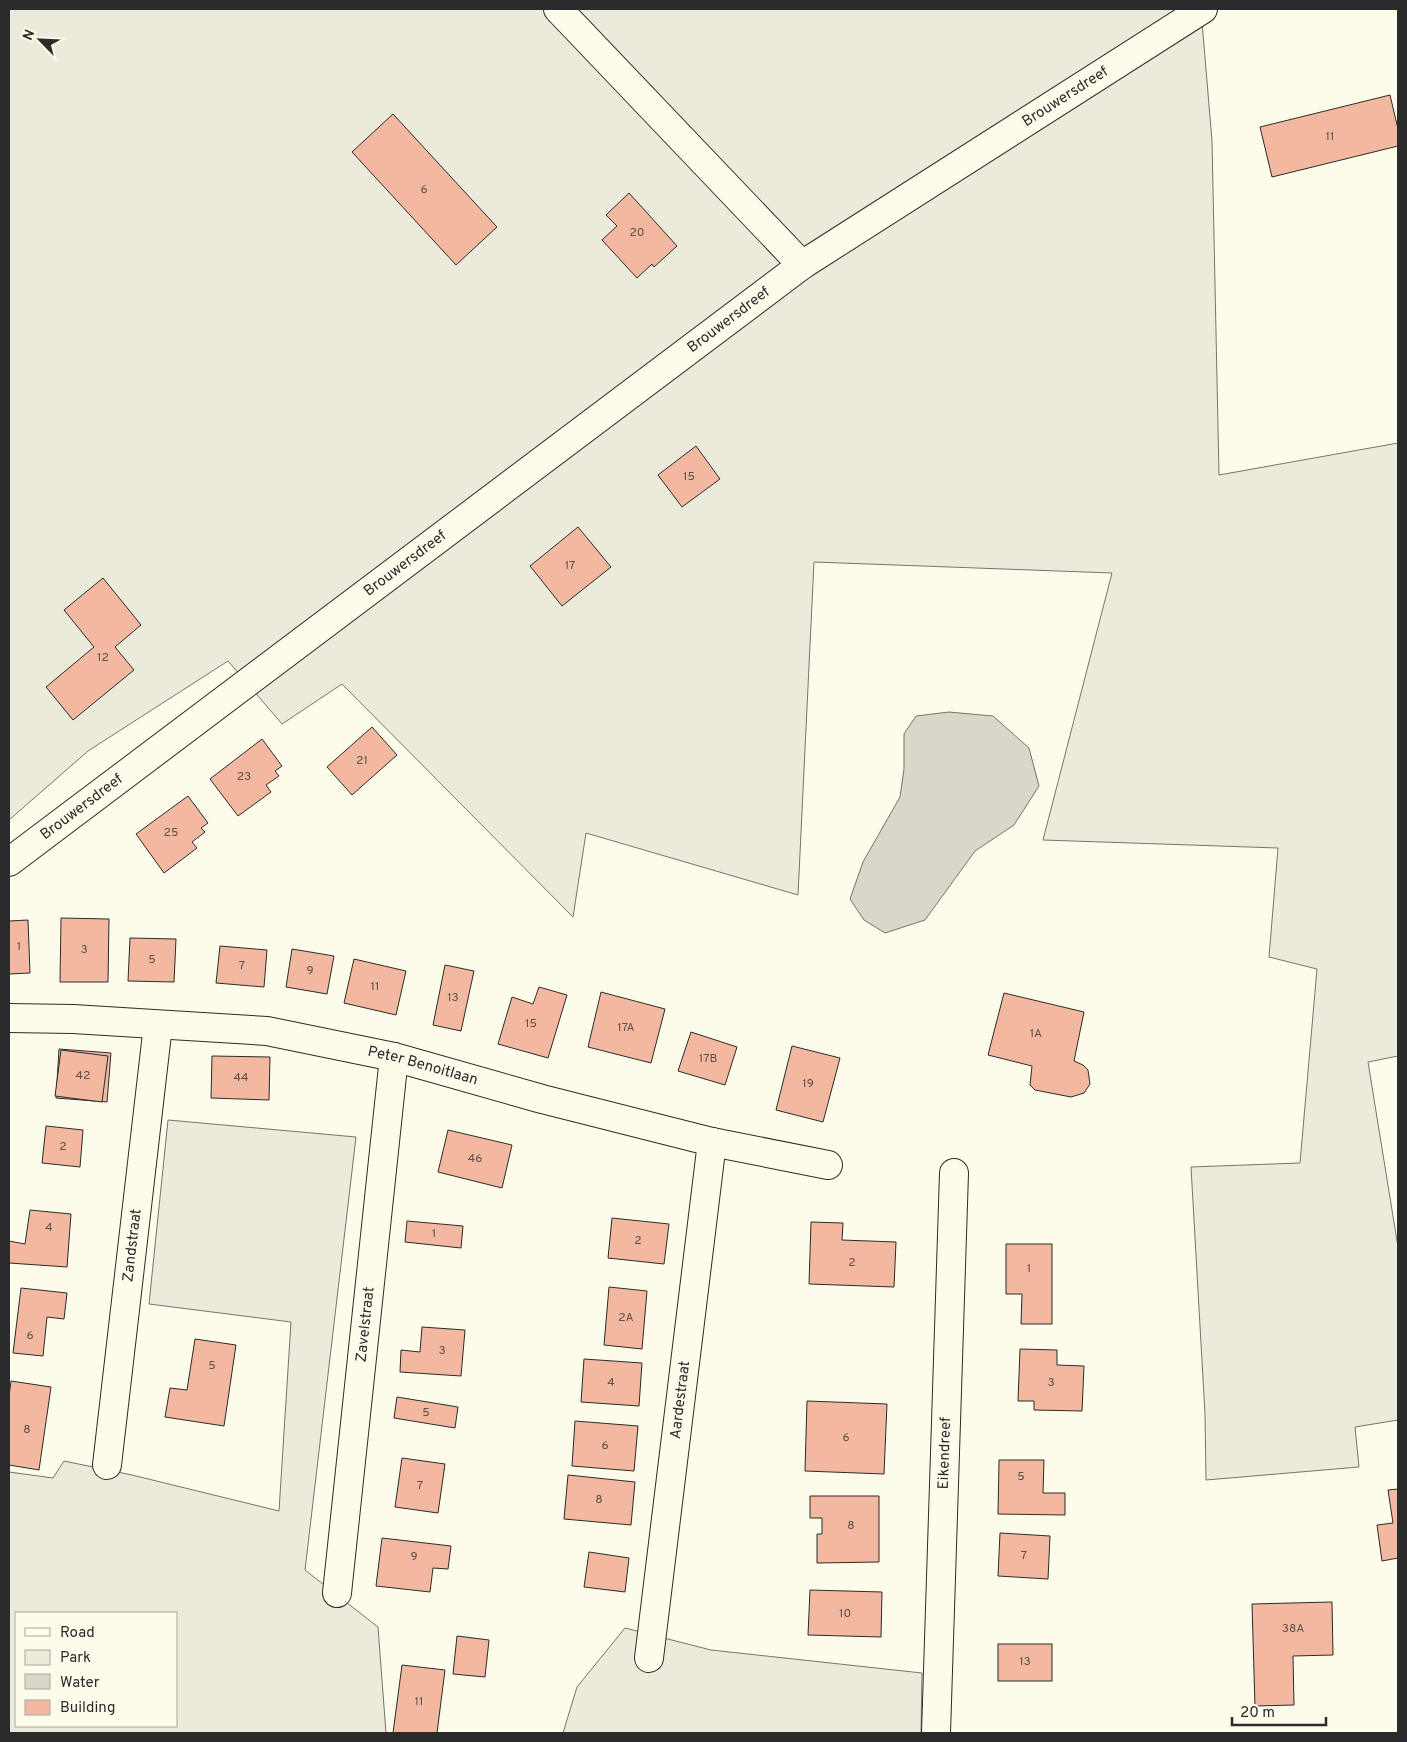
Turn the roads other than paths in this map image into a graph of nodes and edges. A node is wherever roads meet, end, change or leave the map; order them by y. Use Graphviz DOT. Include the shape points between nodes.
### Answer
graph roads {
  1 [pos="558,9"];
  2 [pos="1203,9"];
  3 [pos="802,265"];
  4 [pos="9,862"];
  5 [pos="9,1018"];
  6 [pos="158,1025"];
  7 [pos="394,1057"];
  8 [pos="712,1142"];
  9 [pos="828,1165"];
  10 [pos="954,1173"];
  11 [pos="107,1465"];
  12 [pos="337,1593"];
  13 [pos="649,1658"];
  14 [pos="936,1733"];
  1 -- 3 [label="street"];
  2 -- 3 [label="street, Brouwersdreef"];
  3 -- 4 [label="street, Brouwersdreef"];
  5 -- 6 [label="street, Peter Benoitlaan"];
  6 -- 7 [label="street, Peter Benoitlaan" via="267,1031"];
  6 -- 11 [label="street, Zandstraat"];
  7 -- 8 [label="street, Peter Benoitlaan"];
  7 -- 12 [label="street, Zavelstraat"];
  8 -- 9 [label="street, Peter Benoitlaan"];
  8 -- 13 [label="street, Aardestraat"];
  10 -- 14 [label="street, Eikendreef"];
}
